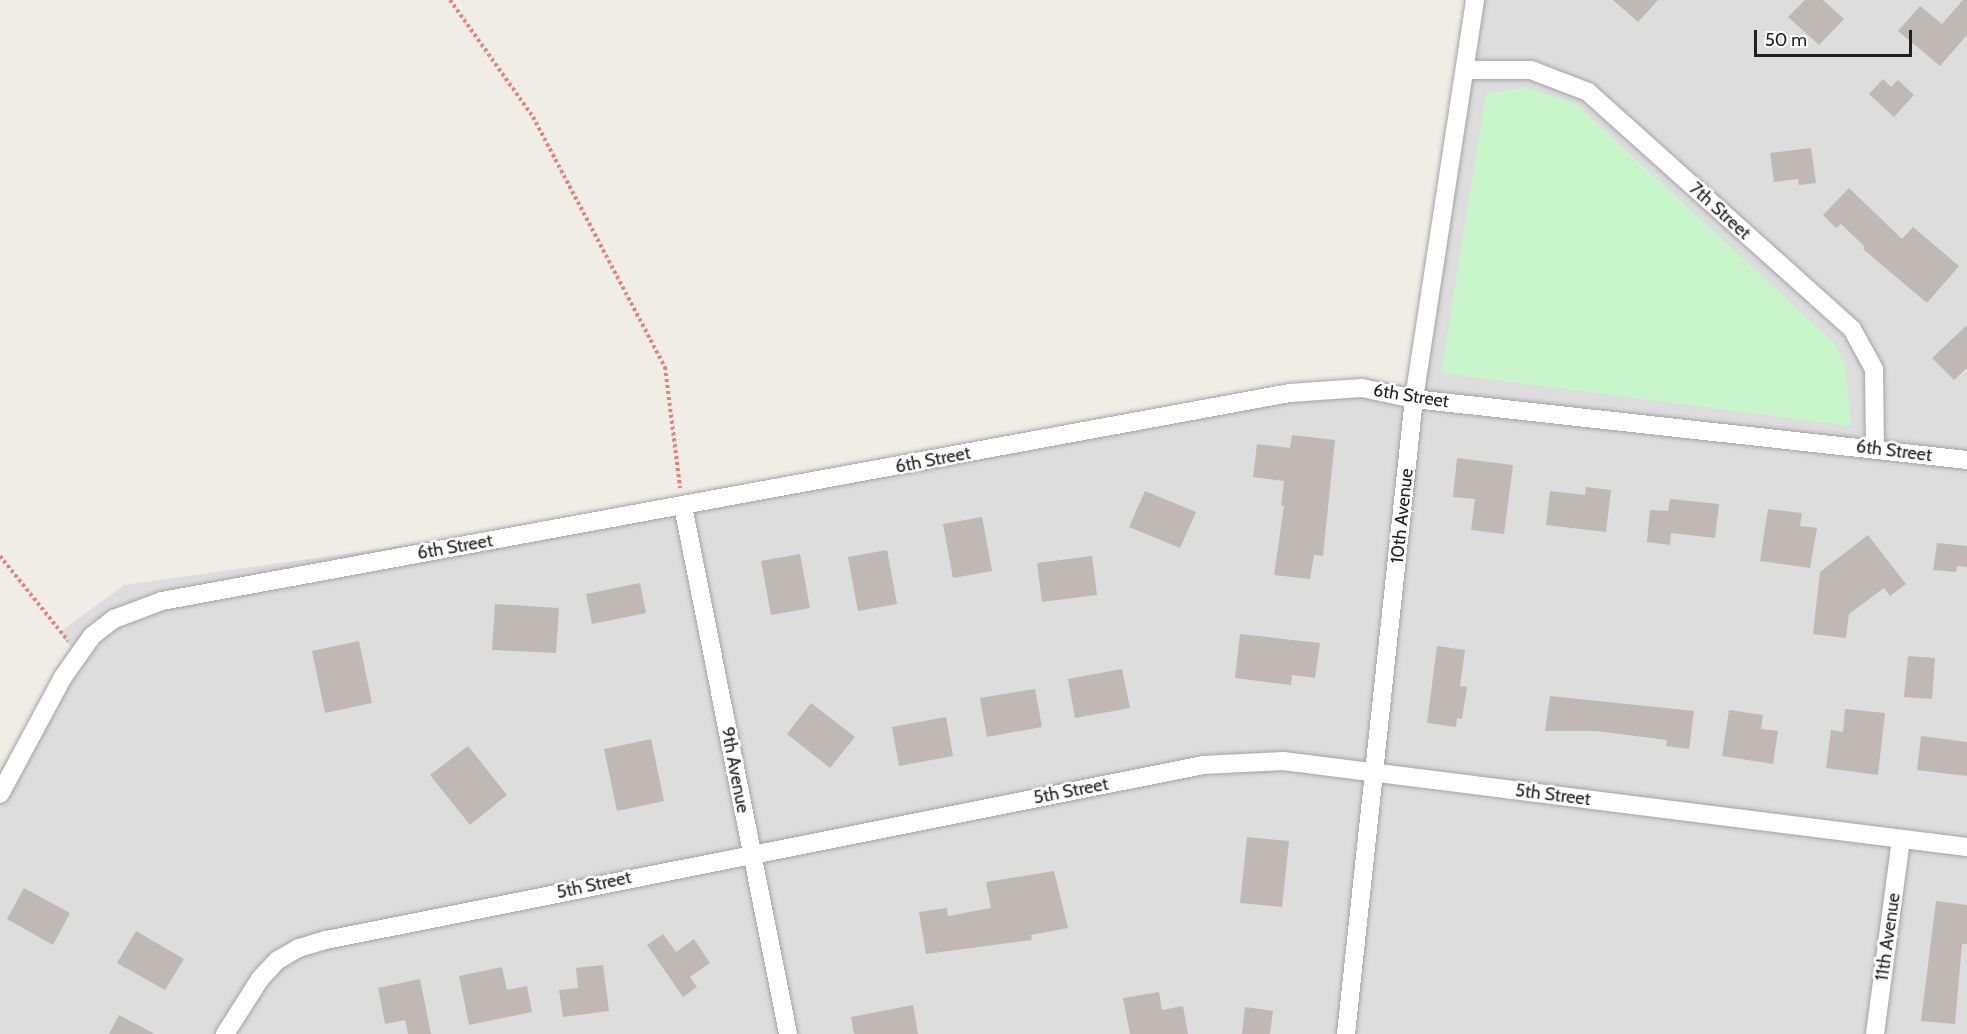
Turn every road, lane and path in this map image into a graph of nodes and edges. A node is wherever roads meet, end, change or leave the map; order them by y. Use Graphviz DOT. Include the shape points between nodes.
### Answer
graph roads {
  1 [pos="450,0"];
  2 [pos="1475,0"];
  3 [pos="1467,70"];
  4 [pos="1414,399"];
  5 [pos="1875,448"];
  6 [pos="1967,460"];
  7 [pos="683,506"];
  8 [pos="0,556"];
  9 [pos="77,654"];
  10 [pos="1375,771"];
  11 [pos="0,794"];
  12 [pos="1901,840"];
  13 [pos="1967,847"];
  14 [pos="752,853"];
  15 [pos="225,1034"];
  16 [pos="788,1034"];
  17 [pos="1346,1034"];
  18 [pos="1875,1034"];
  1 -- 7 [label="path" via="533,117 665,367"];
  2 -- 3 [label="street, 10th Avenue"];
  3 -- 4 [label="street, 10th Avenue"];
  3 -- 5 [label="street, 7th Street" via="1531,70 1588,92 1852,329 1874,369"];
  4 -- 5 [label="street, 6th Street"];
  4 -- 7 [label="street, 6th Street" via="1362,388 1290,393"];
  4 -- 10 [label="street, 10th Avenue"];
  5 -- 6 [label="street, 6th Street"];
  7 -- 9 [label="street, 6th Street" via="162,601 114,619"];
  7 -- 14 [label="street, 9th Avenue"];
  8 -- 9 [label="path"];
  9 -- 11 [label="street, 6th Street"];
  10 -- 12 [label="street, 5th Street"];
  10 -- 14 [label="street, 5th Street" via="1283,761 1203,765"];
  10 -- 17 [label="street, 10th Avenue"];
  12 -- 13 [label="street, 5th Street"];
  12 -- 18 [label="street, 11th Avenue"];
  14 -- 15 [label="street, 5th Street" via="299,948 278,960 260,979"];
  14 -- 16 [label="street, 9th Avenue"];
}
